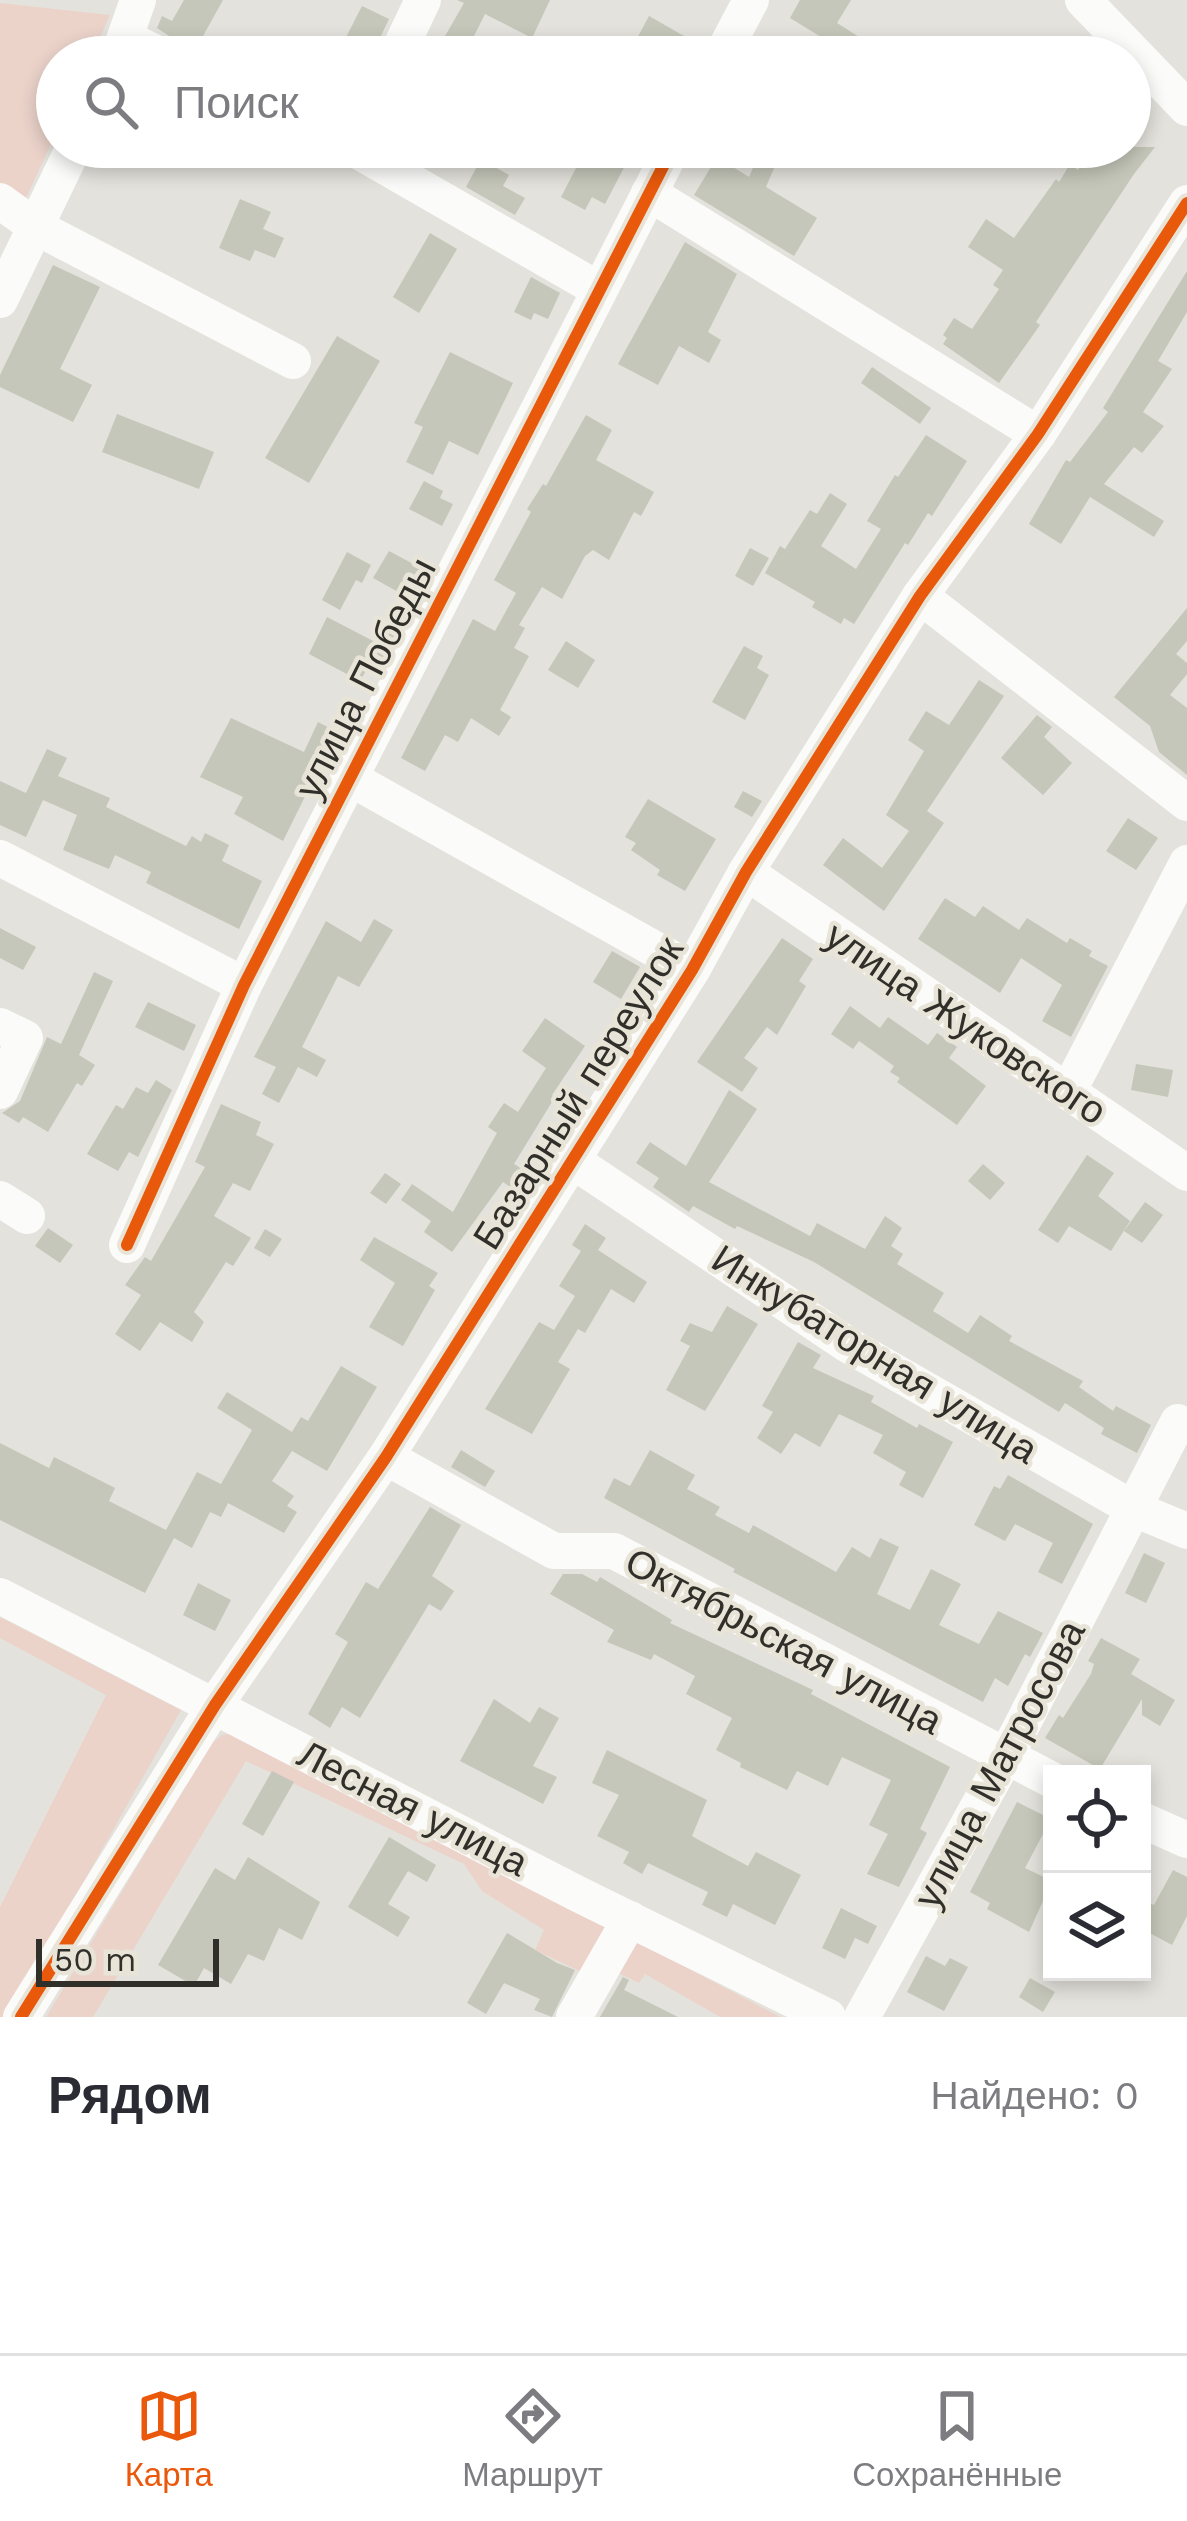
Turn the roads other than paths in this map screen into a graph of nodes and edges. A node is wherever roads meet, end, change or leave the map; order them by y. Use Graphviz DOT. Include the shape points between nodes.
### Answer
graph roads {
  1 [pos="137,0"];
  2 [pos="423,0"];
  3 [pos="751,0"];
  4 [pos="1083,0"];
  5 [pos="126,36"];
  6 [pos="406,36"];
  7 [pos="732,36"];
  8 [pos="1118,36"];
  9 [pos="1151,71"];
  10 [pos="1187,108"];
  11 [pos="64,168"];
  12 [pos="388,168"];
  13 [pos="662,168"];
  14 [pos="649,194"];
  15 [pos="0,201"];
  16 [pos="1187,203"];
  17 [pos="35,226"];
  18 [pos="598,289"];
  19 [pos="0,300"];
  20 [pos="293,362"];
  21 [pos="1038,434"];
  22 [pos="920,596"];
  23 [pos="348,777"];
  24 [pos="1187,803"];
  25 [pos="0,858"];
  26 [pos="1187,863"];
  27 [pos="746,872"];
  28 [pos="692,970"];
  29 [pos="244,985"];
  30 [pos="13,1032"];
  31 [pos="0,1091"];
  32 [pos="1068,1092"];
  33 [pos="573,1161"];
  34 [pos="1187,1173"];
  35 [pos="127,1245"];
  36 [pos="1178,1422"];
  37 [pos="386,1457"];
  38 [pos="1134,1509"];
  39 [pos="1187,1531"];
  40 [pos="2,1601"];
  41 [pos="215,1705"];
  42 [pos="1005,1758"];
  43 [pos="1043,1776"];
  44 [pos="1151,1824"];
  45 [pos="1187,1840"];
  46 [pos="630,1919"];
  47 [pos="21,2017"];
  48 [pos="574,2017"];
  49 [pos="828,2017"];
  50 [pos="862,2017"];
  1 -- 5 [label="street"];
  2 -- 6 [label="street"];
  3 -- 7 [label="street"];
  4 -- 8 [label="street"];
  9 -- 10 [label="street"];
  11 -- 17 [label="street"];
  12 -- 18 [label="street"];
  13 -- 14 [label="street, улица Победы"];
  14 -- 18 [label="street, улица Победы"];
  14 -- 21 [label="street"];
  15 -- 17 [label="street"];
  16 -- 21 [label="street, Базарный переулок"];
  17 -- 19 [label="street"];
  17 -- 20 [label="street"];
  18 -- 23 [label="street, улица Победы"];
  21 -- 22 [label="street, Базарный переулок"];
  22 -- 24 [label="street"];
  22 -- 27 [label="street, Базарный переулок"];
  23 -- 28 [label="street"];
  23 -- 29 [label="street, улица Победы"];
  25 -- 29 [label="street"];
  26 -- 32 [label="street"];
  27 -- 28 [label="street, Базарный переулок"];
  27 -- 32 [label="street, улица Жуковского"];
  28 -- 33 [label="street, Базарный переулок"];
  29 -- 35 [label="street, улица Победы"];
  30 -- 31 [label="street"];
  32 -- 34 [label="street, улица Жуковского"];
  33 -- 37 [label="street, Базарный переулок"];
  33 -- 38 [label="street, Инкубаторная улица" via="848,1345"];
  36 -- 38 [label="street, улица Матросова"];
  37 -- 41 [label="street, Базарный переулок"];
  37 -- 42 [label="street, Октябрьская улица" via="554,1551 614,1550"];
  38 -- 39 [label="street, Инкубаторная улица"];
  38 -- 42 [label="street, улица Матросова"];
  40 -- 41 [label="street, Лесная улица"];
  41 -- 46 [label="street, Лесная улица"];
  41 -- 47 [label="street, Базарный переулок"];
  42 -- 43 [label="street, Октябрьская улица"];
  42 -- 50 [label="street, улица Матросова"];
  44 -- 45 [label="street"];
  46 -- 48 [label="street"];
  46 -- 49 [label="street, Лесная улица"];
}
